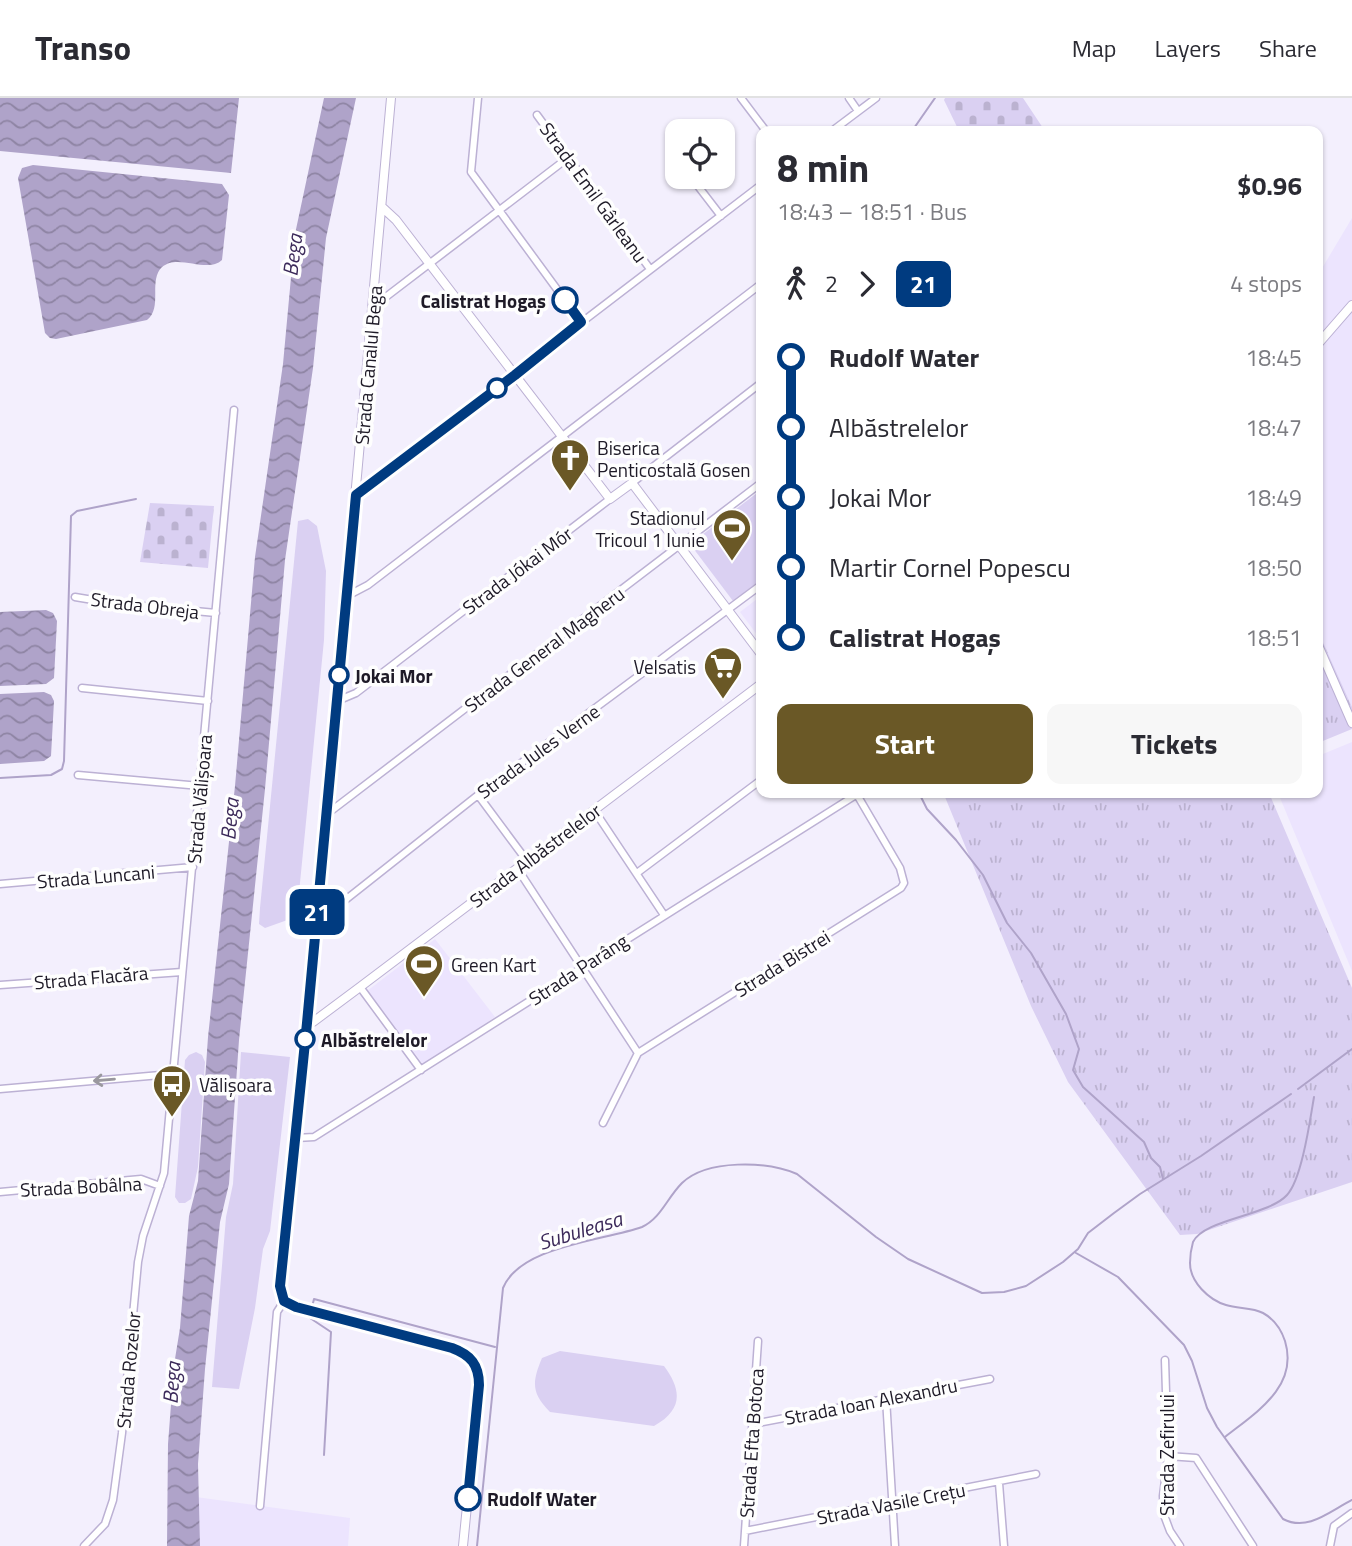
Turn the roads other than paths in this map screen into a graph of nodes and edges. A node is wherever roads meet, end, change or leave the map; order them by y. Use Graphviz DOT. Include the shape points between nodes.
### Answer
graph roads {
  1 [pos="391,98"];
  2 [pos="478,98"];
  3 [pos="741,98"];
  4 [pos="849,98"];
  5 [pos="876,98"];
  6 [pos="858,111"];
  7 [pos="537,115"];
  8 [pos="762,126"];
  9 [pos="838,126"];
  10 [pos="569,157"];
  11 [pos="700,189"];
  12 [pos="756,189"];
  13 [pos="383,208"];
  14 [pos="498,209"];
  15 [pos="721,216"];
  16 [pos="430,264"];
  17 [pos="650,269"];
  18 [pos="756,288"];
  19 [pos="1352,305"];
  20 [pos="374,306"];
  21 [pos="581,322"];
  22 [pos="1323,338"];
  23 [pos="515,375"];
  24 [pos="756,387"];
  25 [pos="234,410"];
  26 [pos="562,437"];
  27 [pos="632,483"];
  28 [pos="756,487"];
  29 [pos="356,495"];
  30 [pos="610,499"];
  31 [pos="680,546"];
  32 [pos="756,589"];
  33 [pos="347,596"];
  34 [pos="75,597"];
  35 [pos="729,611"];
  36 [pos="216,613"];
  37 [pos="756,647"];
  38 [pos="1323,656"];
  39 [pos="82,688"];
  40 [pos="756,688"];
  41 [pos="208,701"];
  42 [pos="337,701"];
  43 [pos="1352,723"];
  44 [pos="79,775"];
  45 [pos="756,784"];
  46 [pos="200,786"];
  47 [pos="478,795"];
  48 [pos="849,798"];
  49 [pos="860,798"];
  50 [pos="594,810"];
  51 [pos="327,814"];
  52 [pos="527,861"];
  53 [pos="193,867"];
  54 [pos="517,868"];
  55 [pos="637,873"];
  56 [pos="0,884"];
  57 [pos="664,915"];
  58 [pos="317,920"];
  59 [pos="583,966"];
  60 [pos="182,972"];
  61 [pos="0,985"];
  62 [pos="360,987"];
  63 [pos="307,1023"];
  64 [pos="638,1052"];
  65 [pos="421,1070"];
  66 [pos="172,1074"];
  67 [pos="0,1089"];
  68 [pos="603,1124"];
  69 [pos="296,1138"];
  70 [pos="160,1186"];
  71 [pos="0,1192"];
  72 [pos="284,1301"];
  73 [pos="758,1341"];
  74 [pos="1165,1360"];
  75 [pos="990,1379"];
  76 [pos="886,1398"];
  77 [pos="753,1424"];
  78 [pos="1168,1456"];
  79 [pos="1036,1474"];
  80 [pos="999,1483"];
  81 [pos="892,1502"];
  82 [pos="260,1506"];
  83 [pos="1352,1513"];
  84 [pos="745,1531"];
  85 [pos="84,1546"];
  86 [pos="463,1546"];
  87 [pos="744,1546"];
  88 [pos="895,1546"];
  89 [pos="1004,1546"];
  90 [pos="1180,1546"];
  91 [pos="1253,1546"];
  92 [pos="1330,1546"];
  1 -- 13 [label="street, Strada Canalul Bega"];
  2 -- 14 [label="street" via="471,172"];
  3 -- 8 [label="street"];
  4 -- 6 [label="street"];
  5 -- 6 [label="street"];
  6 -- 9 [label="street"];
  7 -- 10 [label="street, Strada Emil Gârleanu"];
  10 -- 14 [label="street"];
  10 -- 17 [label="street, Strada Emil Gârleanu"];
  11 -- 15 [label="street"];
  12 -- 15 [label="street"];
  13 -- 16 [label="street"];
  13 -- 20 [label="street, Strada Canalul Bega"];
  14 -- 16 [label="street"];
  14 -- 21 [label="street"];
  15 -- 17 [label="street"];
  16 -- 20 [label="street"];
  16 -- 23 [label="street"];
  17 -- 21 [label="street"];
  18 -- 26 [label="street"];
  19 -- 22 [label="street"];
  20 -- 29 [label="street, Strada Canalul Bega"];
  21 -- 23 [label="street"];
  23 -- 26 [label="street"];
  23 -- 29 [label="street"];
  24 -- 27 [label="street, Strada Jókai Mór"];
  25 -- 36 [label="street, Strada Vălișoara"];
  26 -- 30 [label="street"];
  26 -- 33 [label="street" via="368,585"];
  27 -- 30 [label="street, Strada Jókai Mór"];
  27 -- 31 [label="street"];
  28 -- 31 [label="street, Strada General Magheru"];
  29 -- 33 [label="street, Strada Canalul Bega"];
  30 -- 42 [label="street, Strada Jókai Mór" via="356,693"];
  31 -- 35 [label="street"];
  31 -- 51 [label="street, Strada General Magheru"];
  32 -- 35 [label="street, Strada Jules Verne"];
  33 -- 42 [label="street, Strada Canalul Bega"];
  34 -- 36 [label="street, Strada Obreja"];
  35 -- 37 [label="street"];
  35 -- 47 [label="street, Strada Jules Verne"];
  36 -- 41 [label="street, Strada Vălișoara"];
  38 -- 43 [label="street"];
  39 -- 41 [label="street"];
  40 -- 50 [label="street, Strada Albăstrelelor"];
  41 -- 46 [label="street, Strada Vălișoara"];
  42 -- 51 [label="street, Strada Canalul Bega"];
  44 -- 46 [label="street"];
  45 -- 55 [label="street"];
  46 -- 53 [label="street, Strada Vălișoara"];
  47 -- 52 [label="street"];
  47 -- 58 [label="street, Strada Jules Verne"];
  48 -- 57 [label="street, Strada Parâng"];
  49 -- 64 [label="street, Strada Bistrei" via="900,868 901,888"];
  50 -- 52 [label="street, Strada Albăstrelelor"];
  50 -- 55 [label="street"];
  51 -- 58 [label="street, Strada Canalul Bega"];
  52 -- 54 [label="street, Strada Albăstrelelor"];
  53 -- 56 [label="street, Strada Luncani"];
  53 -- 60 [label="street, Strada Vălișoara"];
  54 -- 59 [label="street"];
  54 -- 62 [label="street, Strada Albăstrelelor"];
  55 -- 57 [label="street"];
  57 -- 59 [label="street, Strada Parâng"];
  58 -- 63 [label="street, Strada Canalul Bega"];
  59 -- 64 [label="street"];
  59 -- 65 [label="street, Strada Parâng"];
  60 -- 61 [label="street, Strada Flacăra"];
  60 -- 66 [label="street, Strada Vălișoara"];
  62 -- 63 [label="street, Strada Albăstrelelor"];
  62 -- 65 [label="street"];
  63 -- 69 [label="street, Strada Canalul Bega"];
  64 -- 68 [label="street"];
  65 -- 69 [label="street, Strada Parâng" via="313,1137"];
  66 -- 67 [label="street, one-way"];
  66 -- 70 [label="street, Strada Vălișoara"];
  69 -- 72 [label="street, Strada Canalul Bega" via="280,1286"];
  70 -- 71 [label="street, Strada Bobâlna" via="141,1180"];
  70 -- 85 [label="street, Strada Rozelor" via="138,1262 113,1500 104,1524"];
  72 -- 82 [label="street" via="277,1312"];
  72 -- 86 [label="street" via="452,1348 473,1361 479,1385"];
  73 -- 77 [label="street, Strada Efta Botoca"];
  74 -- 78 [label="street, Strada Zefirului"];
  75 -- 76 [label="street, Strada Ioan Alexandru"];
  76 -- 77 [label="street, Strada Ioan Alexandru"];
  76 -- 81 [label="street"];
  77 -- 84 [label="street, Strada Efta Botoca"];
  78 -- 90 [label="street, Strada Zefirului" via="1164,1515"];
  78 -- 91 [label="street" via="1196,1458"];
  79 -- 80 [label="street, Strada Vasile Crețu"];
  80 -- 81 [label="street, Strada Vasile Crețu"];
  80 -- 89 [label="street"];
  81 -- 84 [label="street, Strada Vasile Crețu"];
  81 -- 88 [label="street"];
  83 -- 92 [label="street" via="1337,1522"];
  84 -- 87 [label="street, Strada Efta Botoca"];
}
